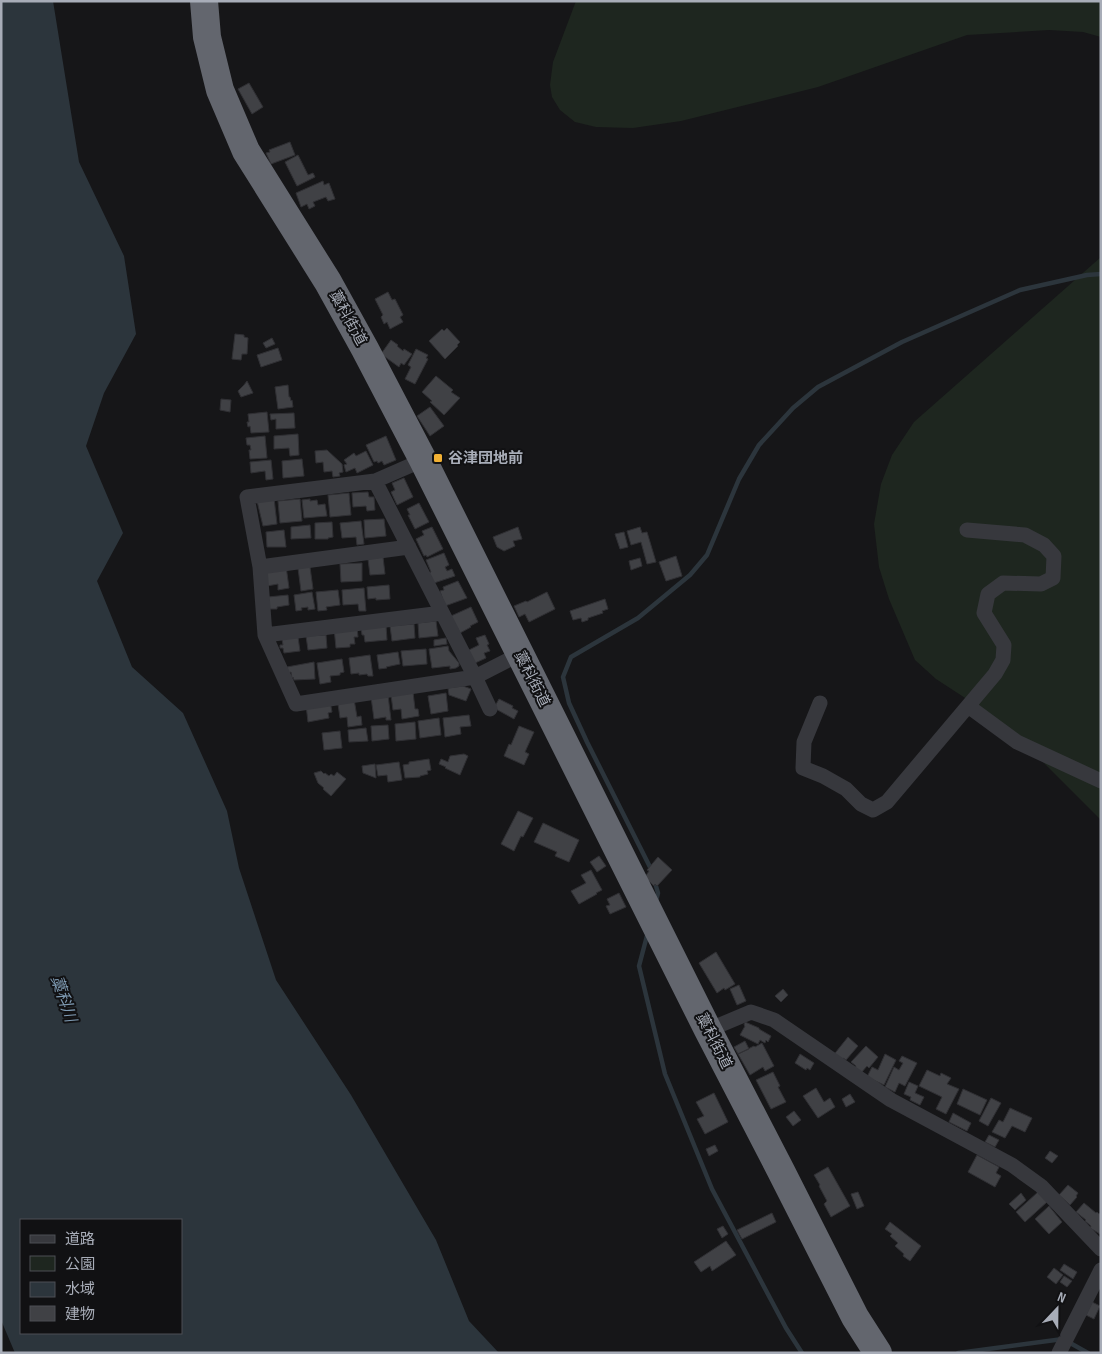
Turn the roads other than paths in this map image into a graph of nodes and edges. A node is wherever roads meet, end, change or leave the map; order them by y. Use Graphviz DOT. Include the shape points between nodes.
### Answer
graph roads {
  1 [pos="204,1"];
  2 [pos="423,460"];
  3 [pos="375,481"];
  4 [pos="967,530"];
  5 [pos="409,547"];
  6 [pos="260,567"];
  7 [pos="442,613"];
  8 [pos="265,634"];
  9 [pos="520,654"];
  10 [pos="475,677"];
  11 [pos="820,703"];
  12 [pos="968,706"];
  13 [pos="490,709"];
  14 [pos="1101,781"];
  15 [pos="708,1030"];
  16 [pos="1101,1249"];
  17 [pos="1101,1270"];
  18 [pos="878,1353"];
  19 [pos="1058,1353"];
  1 -- 2 [label="highway, 藁科街道" via="207,37 220,90 246,151 328,282"];
  2 -- 3 [label="street"];
  2 -- 9 [label="highway, 藁科街道"];
  3 -- 5 [label="street"];
  3 -- 6 [label="street" via="247,497"];
  4 -- 12 [label="street" via="1025,535 1044,545 1054,556 1053,578 1041,584 1002,583 988,594 984,613 1004,645 1003,660"];
  5 -- 6 [label="street"];
  5 -- 7 [label="street"];
  6 -- 8 [label="street"];
  7 -- 8 [label="street"];
  7 -- 10 [label="street"];
  8 -- 10 [label="street" via="296,704"];
  9 -- 10 [label="street"];
  9 -- 15 [label="highway, 藁科街道"];
  10 -- 13 [label="street"];
  11 -- 12 [label="street" via="804,742 803,768 846,789 861,804 873,810 887,802"];
  12 -- 14 [label="street" via="1017,742"];
  15 -- 16 [label="street" via="751,1012 774,1020 891,1100 1012,1165 1041,1186"];
  15 -- 18 [label="highway, 藁科街道" via="855,1317"];
  17 -- 19 [label="street"];
}
